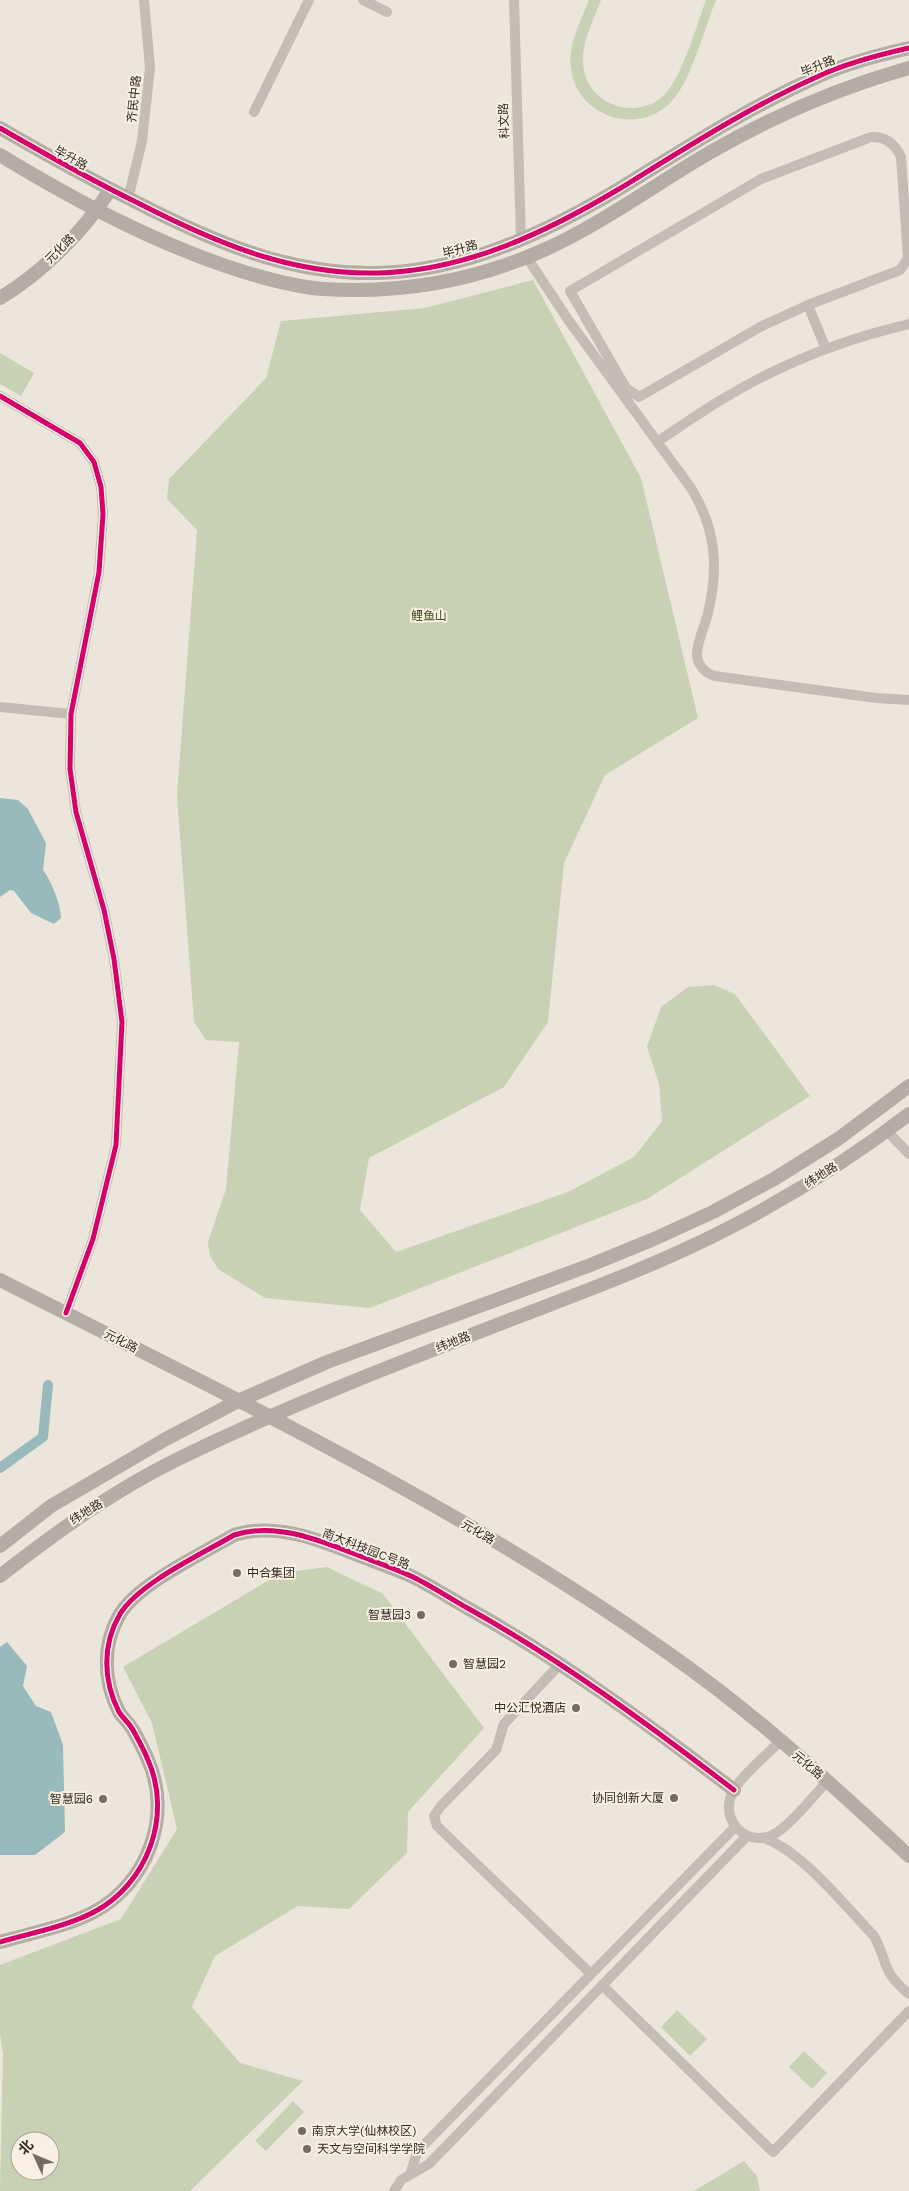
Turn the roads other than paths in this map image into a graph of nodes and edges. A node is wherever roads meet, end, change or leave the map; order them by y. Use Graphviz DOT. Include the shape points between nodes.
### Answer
graph roads {
  1 [pos="144,0"];
  2 [pos="309,0"];
  3 [pos="363,0"];
  4 [pos="514,0"];
  5 [pos="387,12"];
  6 [pos="909,48"];
  7 [pos="909,68"];
  8 [pos="254,112"];
  9 [pos="0,128"];
  10 [pos="0,155"];
  11 [pos="110,190"];
  12 [pos="128,199"];
  13 [pos="97,210"];
  14 [pos="521,240"];
  15 [pos="526,256"];
  16 [pos="0,298"];
  17 [pos="808,305"];
  18 [pos="909,324"];
  19 [pos="826,349"];
  20 [pos="0,396"];
  21 [pos="657,442"];
  22 [pos="909,700"];
  23 [pos="0,708"];
  24 [pos="71,714"];
  25 [pos="909,1086"];
  26 [pos="909,1114"];
  27 [pos="886,1131"];
  28 [pos="909,1154"];
  29 [pos="0,1280"];
  30 [pos="66,1313"];
  31 [pos="238,1401"];
  32 [pos="272,1416"];
  33 [pos="0,1546"];
  34 [pos="0,1576"];
  35 [pos="560,1664"];
  36 [pos="780,1741"];
  37 [pos="827,1782"];
  38 [pos="734,1790"];
  39 [pos="735,1827"];
  40 [pos="746,1837"];
  41 [pos="764,1838"];
  42 [pos="909,1856"];
  43 [pos="0,1942"];
  44 [pos="590,1973"];
  45 [pos="602,1985"];
  46 [pos="909,1994"];
  47 [pos="909,2011"];
  48 [pos="411,2172"];
  49 [pos="394,2191"];
  1 -- 12 [label="street, 齐民中路" via="150,68 142,141"];
  2 -- 8 [label="street"];
  3 -- 5 [label="street"];
  4 -- 14 [label="street, 科文路"];
  6 -- 14 [label="street, 毕升路" via="821,75 779,95 563,221"];
  7 -- 15 [label="street" via="826,94 763,123 547,248"];
  9 -- 11 [label="street, 毕升路"];
  10 -- 13 [label="street"];
  11 -- 12 [label="street, 毕升路"];
  11 -- 13 [label="street, 元化路"];
  12 -- 14 [label="street, 毕升路" via="235,249 334,271 377,273 436,266"];
  13 -- 15 [label="street" via="210,261 268,279 322,289 384,289 452,282"];
  13 -- 16 [label="street, 元化路" via="23,284"];
  15 -- 21 [label="street"];
  17 -- 17 [label="street" via="762,326 640,397 626,388 570,291 761,179 872,136 885,138 901,157 907,262 896,272"];
  17 -- 19 [label="street"];
  18 -- 19 [label="street"];
  19 -- 21 [label="street" via="720,400"];
  20 -- 24 [label="street" via="80,443 94,462 101,487 103,514 99,572"];
  21 -- 22 [label="street" via="697,498 713,536 712,593 697,652 698,662 704,670 715,676"];
  23 -- 24 [label="street"];
  24 -- 30 [label="street" via="70,768 76,812 104,910 122,1022 116,1144 93,1239"];
  25 -- 31 [label="street, 纬地路" via="838,1139 774,1179 705,1216 588,1266 327,1362"];
  26 -- 27 [label="street, 纬地路"];
  27 -- 28 [label="street"];
  27 -- 32 [label="street, 纬地路" via="858,1153 791,1194 724,1230 599,1286"];
  29 -- 30 [label="street, 元化路"];
  30 -- 31 [label="street, 元化路"];
  31 -- 32 [label="street, 元化路"];
  31 -- 33 [label="street, 纬地路" via="51,1506"];
  32 -- 34 [label="street, 纬地路" via="174,1461 64,1526"];
  32 -- 36 [label="street, 元化路" via="510,1551 595,1604 676,1659"];
  35 -- 38 [label="street, 南大科技园C号路" via="623,1706"];
  35 -- 43 [label="street, 南大科技园C号路" via="412,1576 302,1536 260,1530 234,1535 136,1595 121,1613 112,1632 106,1654 107,1680 120,1714 150,1763 157,1791 155,1831 143,1864 121,1892 92,1913"];
  35 -- 44 [label="street" via="504,1724 496,1750 434,1816 438,1826"];
  36 -- 37 [label="street, 元化路"];
  36 -- 38 [label="street"];
  37 -- 41 [label="street" via="779,1831"];
  37 -- 42 [label="street, 元化路"];
  38 -- 39 [label="street" via="728,1805"];
  39 -- 40 [label="street"];
  39 -- 44 [label="street"];
  40 -- 41 [label="street"];
  40 -- 45 [label="street"];
  41 -- 46 [label="street" via="781,1844 803,1863 874,1936 882,1951 885,1968 893,1981"];
  44 -- 48 [label="street" via="417,2152"];
  45 -- 47 [label="street" via="773,2152"];
  45 -- 48 [label="street" via="429,2164"];
  48 -- 49 [label="street"];
}
